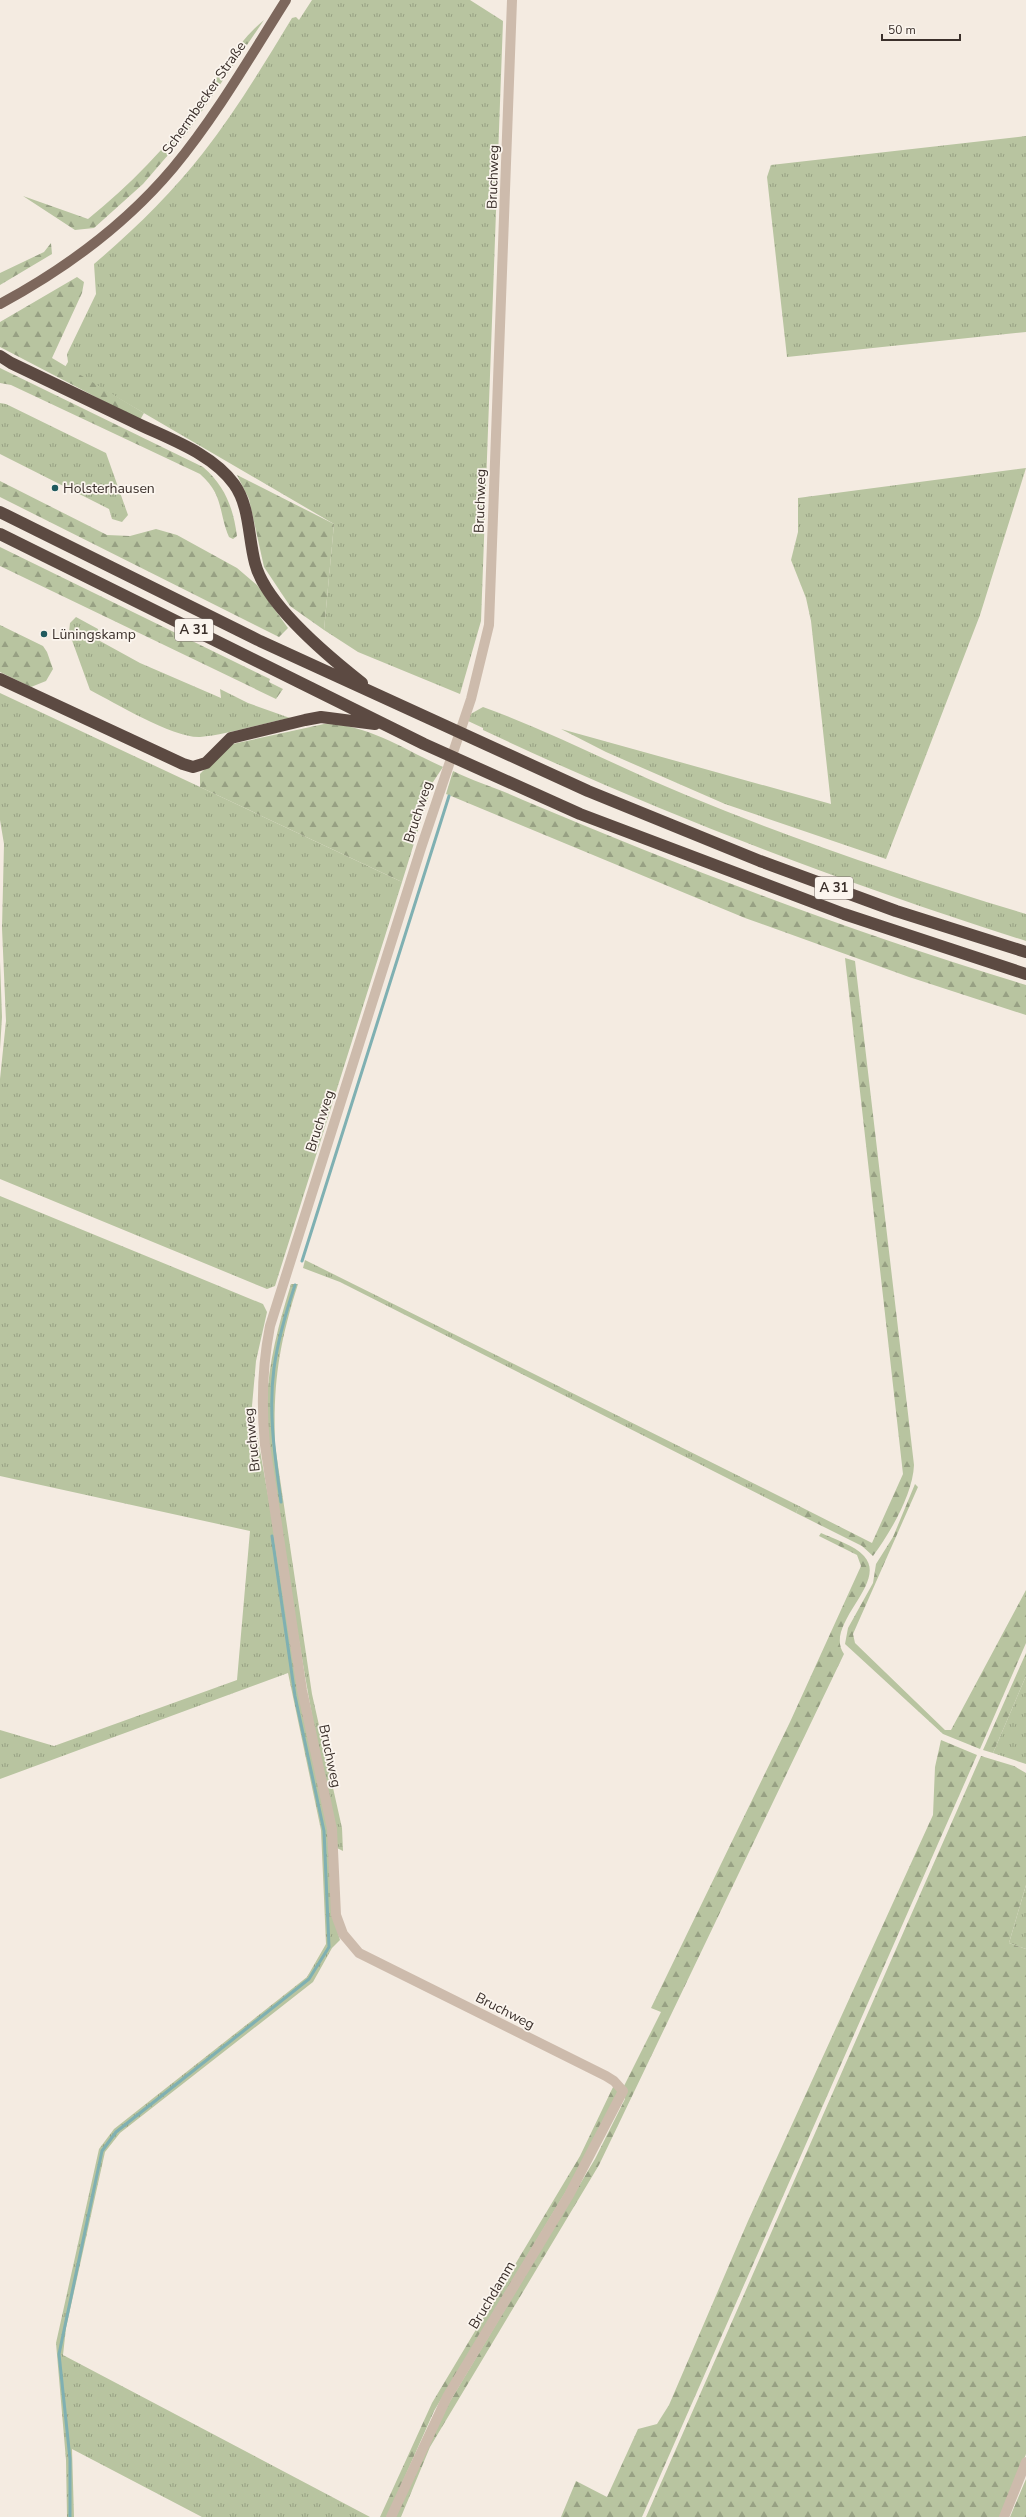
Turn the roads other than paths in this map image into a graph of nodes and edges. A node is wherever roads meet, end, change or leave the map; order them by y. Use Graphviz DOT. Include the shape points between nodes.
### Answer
graph roads {
  1 [pos="286,0"];
  2 [pos="512,0"];
  3 [pos="0,304"];
  4 [pos="0,356"];
  5 [pos="0,512"];
  6 [pos="0,534"];
  7 [pos="0,679"];
  8 [pos="381,697"];
  9 [pos="388,726"];
  10 [pos="1026,952"];
  11 [pos="1026,974"];
  12 [pos="623,2091"];
  13 [pos="1026,2462"];
  14 [pos="391,2517"];
  15 [pos="1004,2517"];
  1 -- 3 [label="main road, Schermbecker Straße" via="213,115 150,193 119,223 74,258"];
  2 -- 12 [label="street, Bruchweg" via="489,624 471,699 421,848 270,1326 263,1364 262,1406 265,1445 302,1690 332,1829 336,1915 343,1934 359,1953 606,2076"];
  4 -- 8 [label="highway" via="195,452 224,472 235,485 243,501 258,574 271,593 288,616 328,657"];
  5 -- 8 [label="highway, A 31" via="260,641"];
  6 -- 9 [label="highway, A 31"];
  7 -- 9 [label="highway" via="183,764 193,766 206,763 231,738 321,716"];
  8 -- 10 [label="highway, A 31" via="588,791 760,861 896,911"];
  9 -- 11 [label="highway, A 31" via="580,814 666,848 844,914"];
  12 -- 14 [label="street, Bruchdamm" via="569,2195 447,2397"];
  13 -- 15 [label="street"];
}
